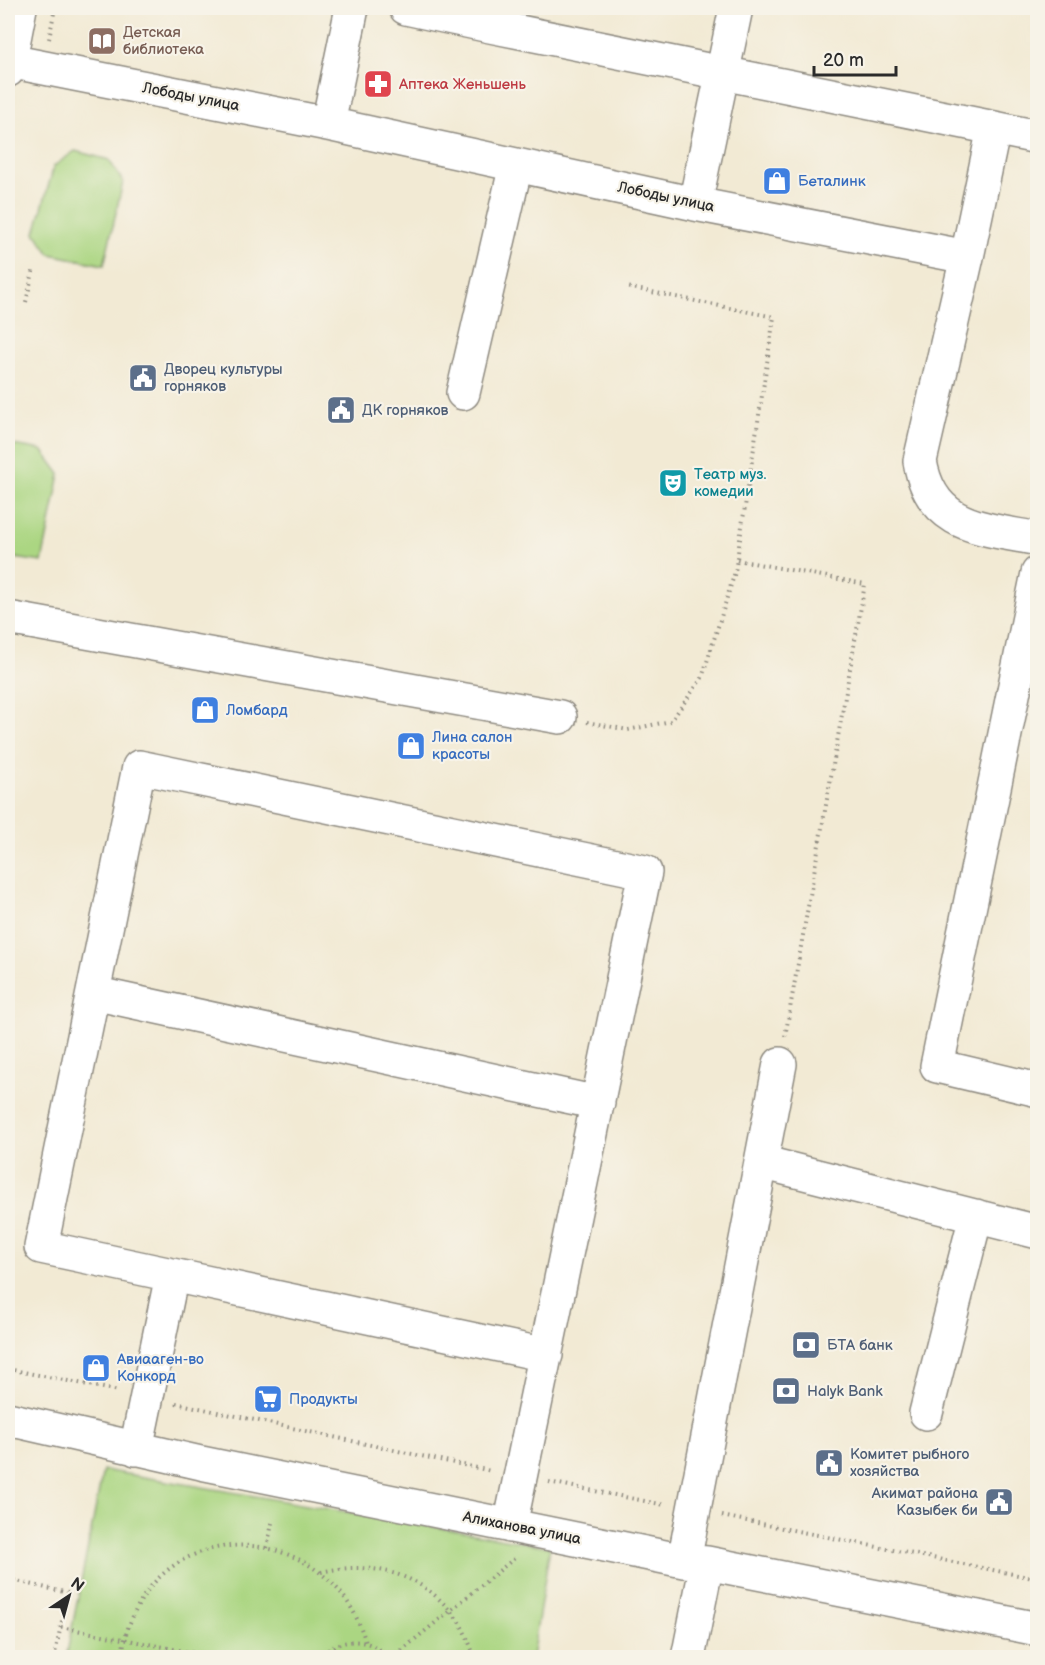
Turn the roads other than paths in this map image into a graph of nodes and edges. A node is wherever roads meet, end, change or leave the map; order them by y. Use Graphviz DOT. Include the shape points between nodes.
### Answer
graph roads {
  1 [pos="20,8"];
  2 [pos="352,8"];
  3 [pos="406,8"];
  4 [pos="736,8"];
  5 [pos="492,17"];
  6 [pos="8,65"];
  7 [pos="722,74"];
  8 [pos="328,124"];
  9 [pos="994,128"];
  10 [pos="1038,137"];
  11 [pos="516,165"];
  12 [pos="695,204"];
  13 [pos="967,257"];
  14 [pos="463,393"];
  15 [pos="1038,538"];
  16 [pos="1038,573"];
  17 [pos="8,618"];
  18 [pos="560,717"];
  19 [pos="93,993"];
  20 [pos="780,1064"];
  21 [pos="1038,1090"];
  22 [pos="598,1103"];
  23 [pos="761,1162"];
  24 [pos="976,1216"];
  25 [pos="1038,1232"];
  26 [pos="172,1275"];
  27 [pos="546,1355"];
  28 [pos="926,1413"];
  29 [pos="9,1435"];
  30 [pos="136,1449"];
  31 [pos="510,1526"];
  32 [pos="695,1562"];
  33 [pos="1038,1629"];
  34 [pos="688,1658"];
  1 -- 6 [label="street"];
  2 -- 8 [label="street"];
  3 -- 5 [label="street"];
  4 -- 7 [label="street"];
  5 -- 7 [label="street"];
  6 -- 8 [label="street, Лободы улица"];
  7 -- 9 [label="street"];
  7 -- 12 [label="street"];
  8 -- 11 [label="street, Лободы улица"];
  9 -- 10 [label="street"];
  9 -- 13 [label="street"];
  11 -- 12 [label="street, Лободы улица"];
  11 -- 14 [label="street"];
  12 -- 13 [label="street, Лободы улица"];
  13 -- 15 [label="street" via="920,461 923,481 949,514 968,525"];
  16 -- 21 [label="street" via="937,1066"];
  17 -- 18 [label="street"];
  19 -- 22 [label="street"];
  19 -- 22 [label="street" via="139,767 645,872"];
  19 -- 26 [label="street" via="40,1247"];
  20 -- 23 [label="street"];
  22 -- 27 [label="street"];
  23 -- 24 [label="street"];
  23 -- 32 [label="street"];
  24 -- 25 [label="street"];
  24 -- 28 [label="street"];
  26 -- 27 [label="street"];
  26 -- 30 [label="street"];
  27 -- 31 [label="street"];
  29 -- 30 [label="street, Алиханова улица"];
  30 -- 31 [label="street, Алиханова улица"];
  31 -- 32 [label="street, Алиханова улица"];
  32 -- 33 [label="street, Алиханова улица"];
  32 -- 34 [label="street"];
}
